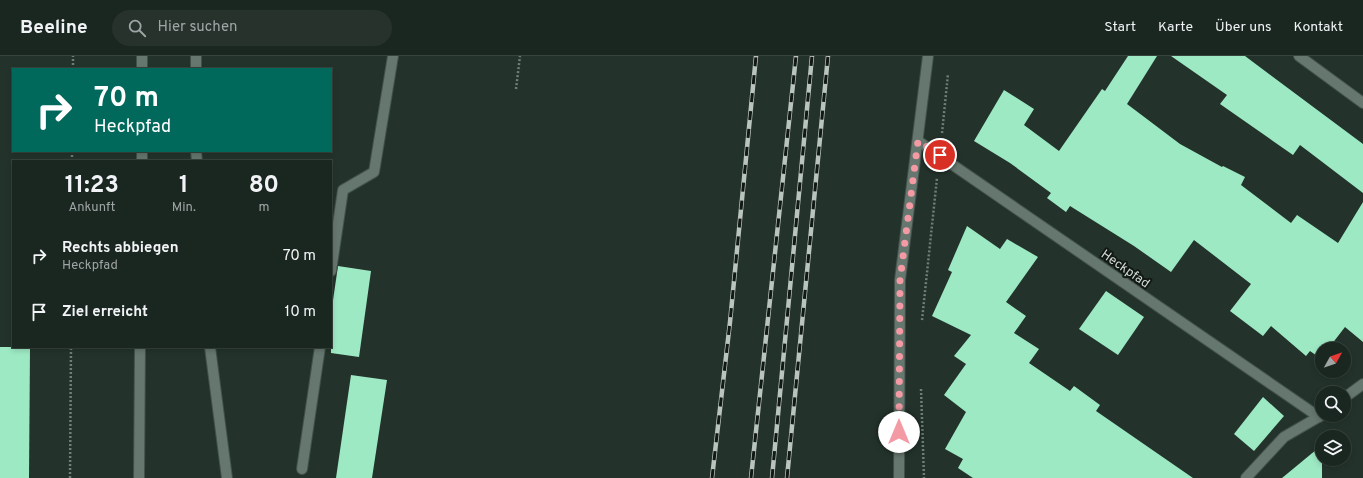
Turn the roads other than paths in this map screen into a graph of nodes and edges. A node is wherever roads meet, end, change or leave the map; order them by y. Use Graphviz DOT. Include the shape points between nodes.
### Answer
graph roads {
  1 [pos="142,56"];
  2 [pos="196,56"];
  3 [pos="393,56"];
  4 [pos="928,56"];
  5 [pos="1299,56"];
  6 [pos="142,68"];
  7 [pos="196,68"];
  8 [pos="1363,103"];
  9 [pos="918,141"];
  10 [pos="332,264"];
  11 [pos="140,348"];
  12 [pos="210,348"];
  13 [pos="320,348"];
  14 [pos="1363,384"];
  15 [pos="1351,393"];
  16 [pos="1315,412"];
  17 [pos="1315,419"];
  18 [pos="302,469"];
  19 [pos="139,478"];
  20 [pos="227,478"];
  21 [pos="899,478"];
  22 [pos="1246,478"];
  1 -- 6 [label="street"];
  2 -- 7 [label="street"];
  3 -- 10 [label="street" via="374,172 343,190"];
  4 -- 9 [label="street"];
  5 -- 8 [label="street"];
  9 -- 16 [label="street, Heckpfad"];
  9 -- 21 [label="street" via="900,280"];
  11 -- 19 [label="street"];
  12 -- 20 [label="street"];
  13 -- 18 [label="street"];
  14 -- 15 [label="street"];
  17 -- 22 [label="street, Heckpfad" via="1284,437"];
}
